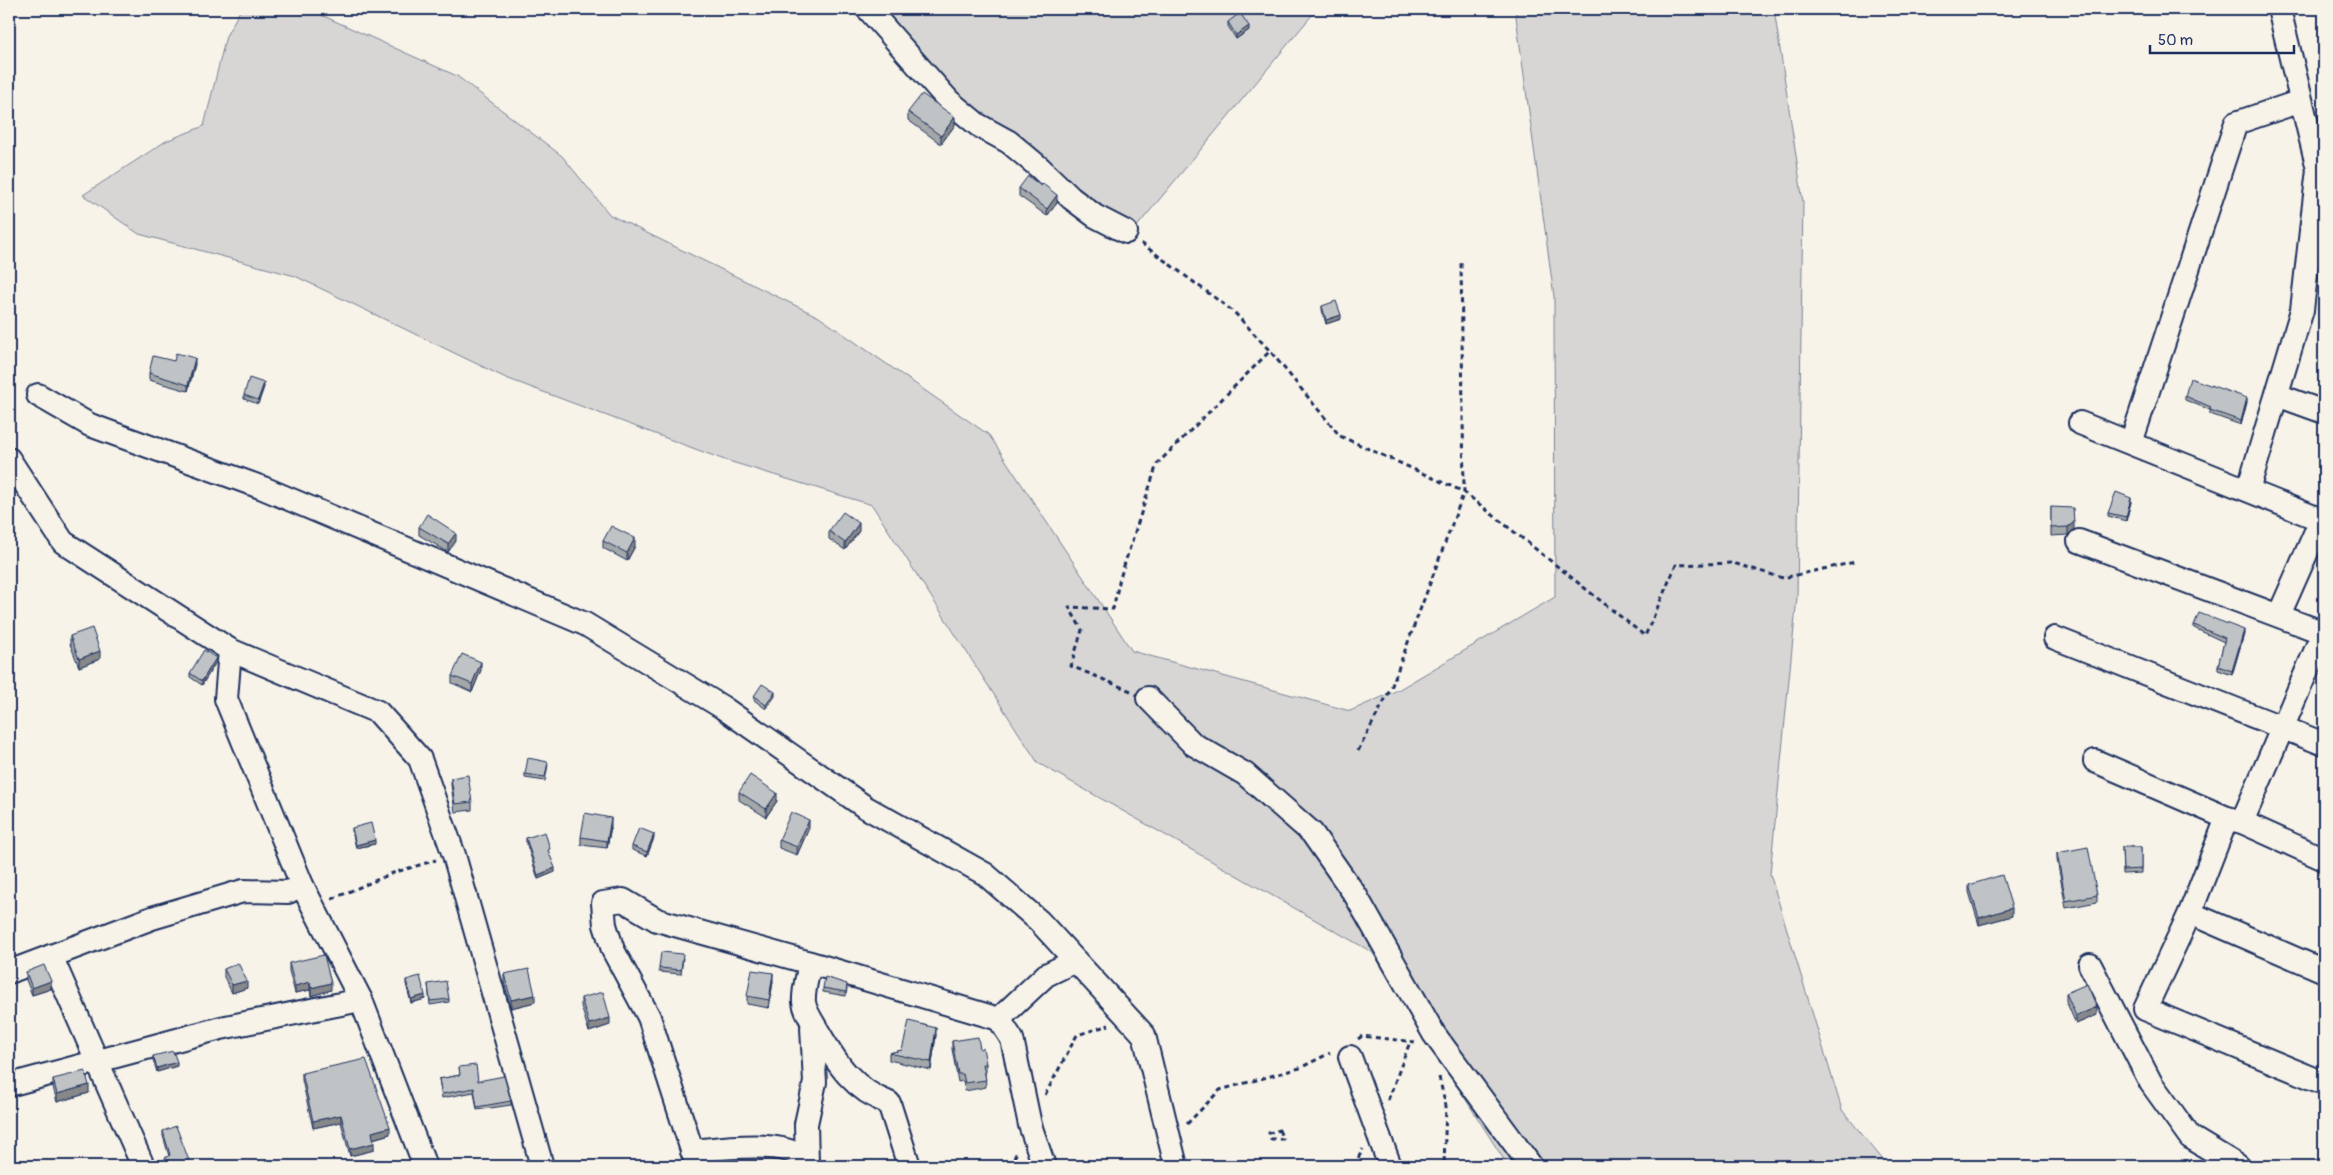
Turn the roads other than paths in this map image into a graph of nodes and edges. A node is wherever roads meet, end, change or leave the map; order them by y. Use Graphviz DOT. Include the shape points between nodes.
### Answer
graph roads {
  1 [pos="868,9"];
  2 [pos="2279,9"];
  3 [pos="2302,101"];
  4 [pos="2321,172"];
  5 [pos="1126,232"];
  6 [pos="38,395"];
  7 [pos="2277,395"];
  8 [pos="2324,412"];
  9 [pos="2080,423"];
  10 [pos="2131,443"];
  11 [pos="9,459"];
  12 [pos="2248,490"];
  13 [pos="2323,520"];
  14 [pos="2079,541"];
  15 [pos="2279,615"];
  16 [pos="2324,633"];
  17 [pos="2056,638"];
  18 [pos="230,650"];
  19 [pos="1148,698"];
  20 [pos="2282,728"];
  21 [pos="2324,744"];
  22 [pos="2095,761"];
  23 [pos="2235,820"];
  24 [pos="2324,859"];
  25 [pos="302,885"];
  26 [pos="2190,914"];
  27 [pos="51,956"];
  28 [pos="1075,961"];
  29 [pos="810,963"];
  30 [pos="2090,965"];
  31 [pos="2324,971"];
  32 [pos="9,972"];
  33 [pos="361,1000"];
  34 [pos="999,1019"];
  35 [pos="811,1020"];
  36 [pos="1346,1049"];
  37 [pos="98,1062"];
  38 [pos="2324,1083"];
  39 [pos="9,1085"];
  40 [pos="694,1159"];
  41 [pos="807,1165"];
  42 [pos="143,1166"];
  43 [pos="425,1166"];
  44 [pos="542,1166"];
  45 [pos="909,1166"];
  46 [pos="1044,1166"];
  47 [pos="1176,1166"];
  48 [pos="1390,1166"];
  49 [pos="1531,1166"];
  50 [pos="2238,1166"];
  1 -- 5 [label="street" via="948,101 978,125 1009,142 1094,216"];
  2 -- 3 [label="street"];
  3 -- 4 [label="street"];
  3 -- 10 [label="street" via="2236,123"];
  4 -- 7 [label="street" via="2302,310"];
  6 -- 28 [label="street" via="90,425 262,488 585,624 722,707 865,807 985,874 1040,921"];
  7 -- 8 [label="street"];
  7 -- 12 [label="street"];
  9 -- 10 [label="street"];
  10 -- 12 [label="street"];
  11 -- 18 [label="street" via="63,542"];
  12 -- 13 [label="street"];
  13 -- 15 [label="street"];
  14 -- 15 [label="street"];
  15 -- 16 [label="street"];
  16 -- 20 [label="street"];
  17 -- 20 [label="street"];
  18 -- 25 [label="street" via="226,699"];
  18 -- 44 [label="street" via="378,712 420,759 454,855"];
  19 -- 49 [label="street" via="1193,744 1245,774 1312,833 1356,896 1434,1034"];
  20 -- 21 [label="street"];
  20 -- 23 [label="street"];
  22 -- 23 [label="street"];
  23 -- 24 [label="street"];
  23 -- 26 [label="street"];
  25 -- 27 [label="street" via="288,892 243,891 152,918"];
  25 -- 33 [label="street"];
  26 -- 31 [label="street"];
  26 -- 38 [label="street" via="2145,1009"];
  27 -- 32 [label="street"];
  27 -- 37 [label="street"];
  28 -- 34 [label="street" via="1046,975"];
  28 -- 47 [label="street" via="1144,1035"];
  29 -- 34 [label="street"];
  29 -- 35 [label="street" via="804,1002"];
  29 -- 40 [label="street" via="657,920 623,900 603,903 605,925 613,950 649,1016"];
  30 -- 50 [label="street" via="2151,1083 2190,1137"];
  33 -- 37 [label="street" via="221,1028"];
  33 -- 43 [label="street"];
  34 -- 46 [label="street" via="1012,1039 1030,1125"];
  35 -- 41 [label="street" via="815,1042 815,1082 806,1124"];
  35 -- 45 [label="street" via="838,1067 857,1086 889,1103"];
  36 -- 48 [label="street"];
  37 -- 39 [label="street"];
  37 -- 42 [label="street"];
  40 -- 41 [label="street" via="749,1146 782,1149 799,1155"];
}
